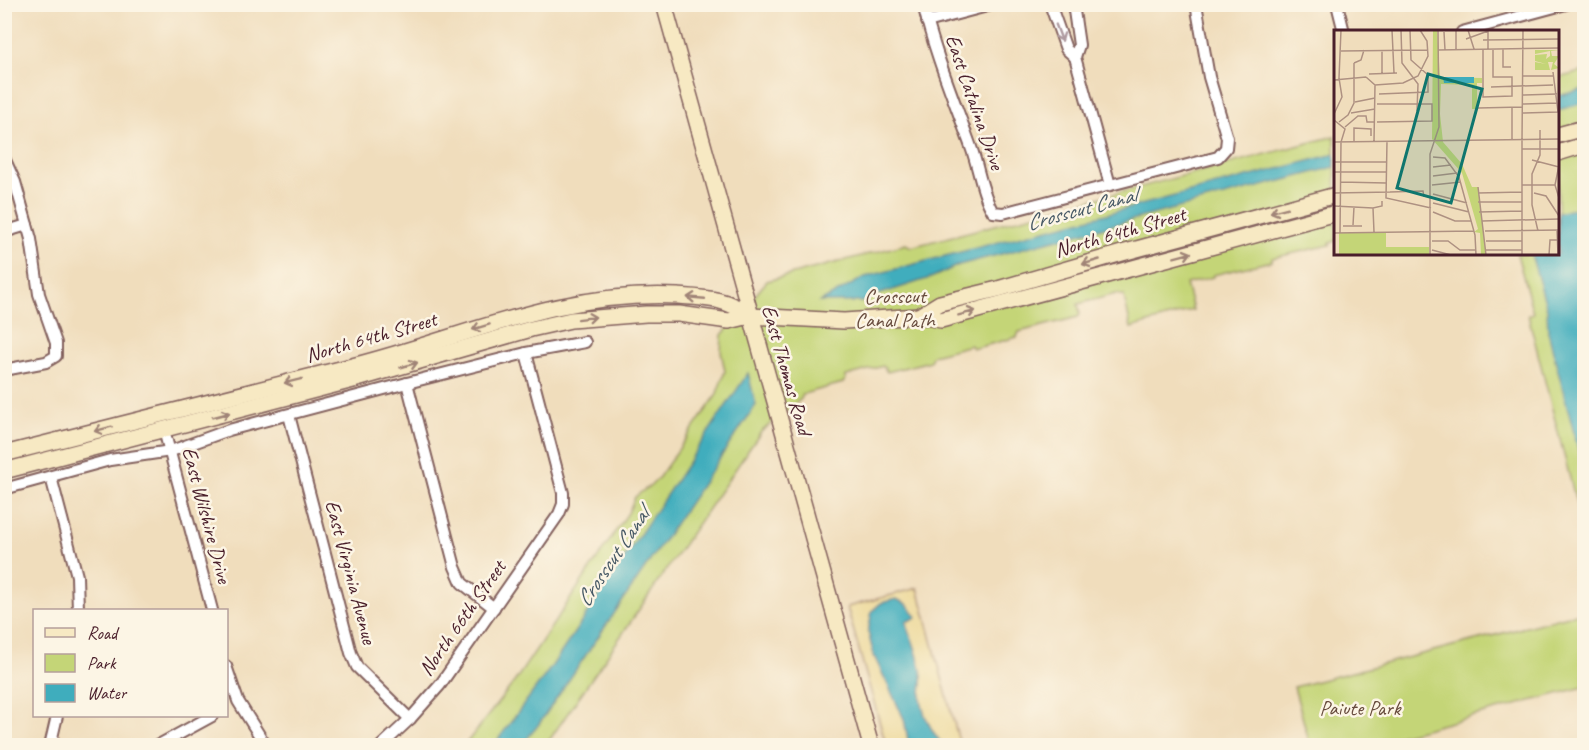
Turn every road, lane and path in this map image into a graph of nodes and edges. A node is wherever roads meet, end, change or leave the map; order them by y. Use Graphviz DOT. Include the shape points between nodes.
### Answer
graph roads {
  1 [pos="664,4"];
  2 [pos="923,4"];
  3 [pos="995,4"];
  4 [pos="1050,4"];
  5 [pos="1072,4"];
  6 [pos="1196,4"];
  7 [pos="1336,4"];
  8 [pos="1566,4"];
  9 [pos="927,22"];
  10 [pos="1343,30"];
  11 [pos="1469,30"];
  12 [pos="1075,57"];
  13 [pos="1584,128"];
  14 [pos="1559,134"];
  15 [pos="1584,145"];
  16 [pos="1559,152"];
  17 [pos="4,158"];
  18 [pos="1110,185"];
  19 [pos="1334,195"];
  20 [pos="1334,213"];
  21 [pos="27,225"];
  22 [pos="4,231"];
  23 [pos="537,311"];
  24 [pos="750,316"];
  25 [pos="919,316"];
  26 [pos="540,327"];
  27 [pos="585,342"];
  28 [pos="526,353"];
  29 [pos="4,370"];
  30 [pos="407,383"];
  31 [pos="159,414"];
  32 [pos="289,415"];
  33 [pos="165,430"];
  34 [pos="171,452"];
  35 [pos="4,454"];
  36 [pos="4,471"];
  37 [pos="51,477"];
  38 [pos="4,489"];
  39 [pos="494,608"];
  40 [pos="78,609"];
  41 [pos="212,609"];
  42 [pos="228,672"];
  43 [pos="238,701"];
  44 [pos="228,706"];
  45 [pos="57,717"];
  46 [pos="210,717"];
  47 [pos="410,718"];
  48 [pos="53,745"];
  49 [pos="157,746"];
  50 [pos="266,746"];
  51 [pos="381,746"];
  52 [pos="870,746"];
  1 -- 24 [label="main road, East Thomas Road"];
  2 -- 9 [label="street, East Catalina Drive"];
  3 -- 9 [label="street"];
  4 -- 12 [label="street, one-way" via="1066,49"];
  5 -- 12 [label="street" via="1079,45"];
  6 -- 18 [label="street" via="1209,77 1227,138 1226,148 1218,157"];
  7 -- 10 [label="street"];
  8 -- 11 [label="street"];
  9 -- 18 [label="street, East Catalina Drive" via="993,212 1003,213"];
  12 -- 18 [label="street"];
  13 -- 14 [label="main road"];
  15 -- 16 [label="main road"];
  17 -- 21 [label="street"];
  19 -- 25 [label="main road, North 64th Street, one-way" via="940,303"];
  25 -- 20 [label="main road, North 64th Street, one-way" via="941,320"];
  21 -- 22 [label="street"];
  21 -- 29 [label="street" via="39,294 56,343 56,356 46,362"];
  24 -- 23 [label="main road, North 64th Street, one-way" via="723,301 667,296 597,300"];
  23 -- 26 [label="main road"];
  23 -- 31 [label="main road, North 64th Street, one-way" via="359,364"];
  24 -- 25 [label="main road, North 64th Street" via="844,321"];
  26 -- 24 [label="main road, North 64th Street, one-way" via="646,314 729,321"];
  24 -- 52 [label="main road, East Thomas Road"];
  33 -- 26 [label="main road, North 64th Street, one-way"];
  27 -- 28 [label="street"];
  28 -- 30 [label="street"];
  28 -- 39 [label="street, North 66th Street" via="563,504"];
  30 -- 32 [label="street"];
  30 -- 39 [label="street" via="455,567 462,583"];
  31 -- 33 [label="main road"];
  31 -- 35 [label="main road, North 64th Street, one-way"];
  32 -- 34 [label="street" via="219,433"];
  32 -- 47 [label="street, East Virginia Avenue" via="351,653 357,667"];
  33 -- 34 [label="street, East Wilshire Drive"];
  33 -- 36 [label="main road, North 64th Street"];
  34 -- 37 [label="street" via="110,460"];
  34 -- 41 [label="street, East Wilshire Drive"];
  37 -- 38 [label="street"];
  37 -- 40 [label="street" via="77,576"];
  39 -- 47 [label="street, North 66th Street" via="440,685"];
  42 -- 43 [label="street"];
  43 -- 44 [label="street"];
  43 -- 50 [label="street"];
  45 -- 48 [label="street"];
  46 -- 49 [label="street"];
  47 -- 51 [label="street, North 66th Street"];
}
